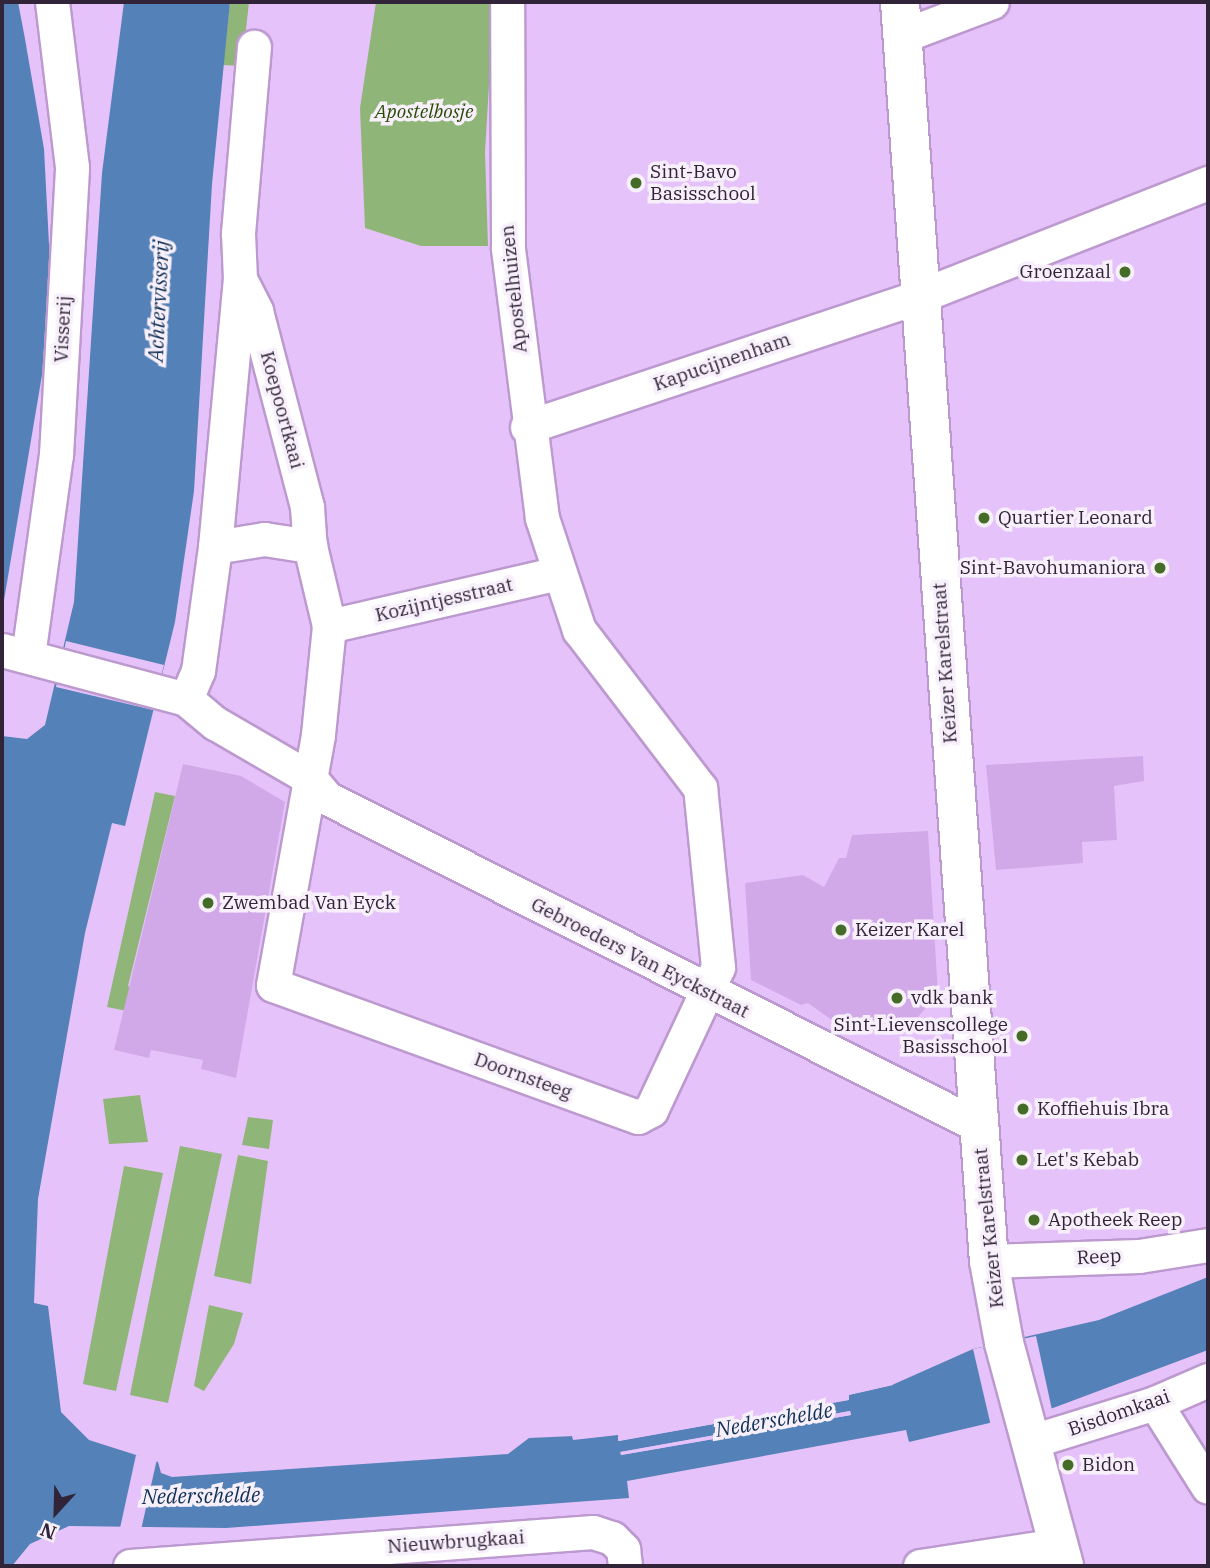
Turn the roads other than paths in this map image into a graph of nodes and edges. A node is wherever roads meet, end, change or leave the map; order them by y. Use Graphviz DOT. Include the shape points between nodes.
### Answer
graph roads {
  1 [pos="52,2"];
  2 [pos="507,2"];
  3 [pos="992,2"];
  4 [pos="901,19"];
  5 [pos="254,47"];
  6 [pos="1208,183"];
  7 [pos="240,279"];
  8 [pos="917,297"];
  9 [pos="527,427"];
  10 [pos="310,546"];
  11 [pos="215,547"];
  12 [pos="558,573"];
  13 [pos="329,626"];
  14 [pos="15,653"];
  15 [pos="172,693"];
  16 [pos="310,778"];
  17 [pos="708,993"];
  18 [pos="979,1126"];
  19 [pos="1208,1245"];
  20 [pos="989,1261"];
  21 [pos="1208,1380"];
  22 [pos="1155,1403"];
  23 [pos="1026,1430"];
  24 [pos="1208,1487"];
  25 [pos="619,1552"];
  26 [pos="1061,1556"];
  27 [pos="130,1566"];
  28 [pos="920,1566"];
  1 -- 14 [label="street, Visserij" via="72,167 56,455"];
  2 -- 9 [label="street, Apostelhuizen" via="508,247"];
  3 -- 4 [label="street"];
  4 -- 8 [label="street, Keizer Karelstraat"];
  5 -- 7 [label="street, Koepoortkaai" via="241,181"];
  6 -- 8 [label="street, Kapucijnenham"];
  7 -- 10 [label="street, Koepoortkaai" via="260,324 307,507"];
  7 -- 11 [label="street, Koepoortkaai"];
  8 -- 9 [label="street, Kapucijnenham"];
  8 -- 18 [label="street, Keizer Karelstraat"];
  9 -- 12 [label="street, Apostelhuizen" via="542,518"];
  10 -- 11 [label="street" via="264,539"];
  10 -- 13 [label="street, Koepoortkaai"];
  11 -- 15 [label="street, Koepoortkaai" via="198,671"];
  12 -- 13 [label="street, Kozijntjesstraat"];
  12 -- 17 [label="street, Doornsteeg" via="579,630 700,788 718,954"];
  13 -- 16 [label="street"];
  14 -- 15 [label="street, Visserij"];
  15 -- 16 [label="street, Gebroeders Van Eyckstraat"];
  16 -- 17 [label="street, Gebroeders Van Eyckstraat" via="327,798"];
  16 -- 17 [label="street, Doornsteeg" via="273,985 638,1117 651,1110"];
  17 -- 18 [label="street, Gebroeders Van Eyckstraat"];
  18 -- 20 [label="street, Keizer Karelstraat"];
  19 -- 20 [label="street, Reep" via="1139,1256"];
  20 -- 23 [label="street, Keizer Karelstraat"];
  21 -- 22 [label="street, Bisdomkaai"];
  22 -- 23 [label="street, Bisdomkaai"];
  22 -- 24 [label="street"];
  23 -- 26 [label="street, Keizer Karelstraat"];
  25 -- 27 [label="street, Nieuwbrugkaai" via="593,1532"];
  26 -- 28 [label="street"];
}
